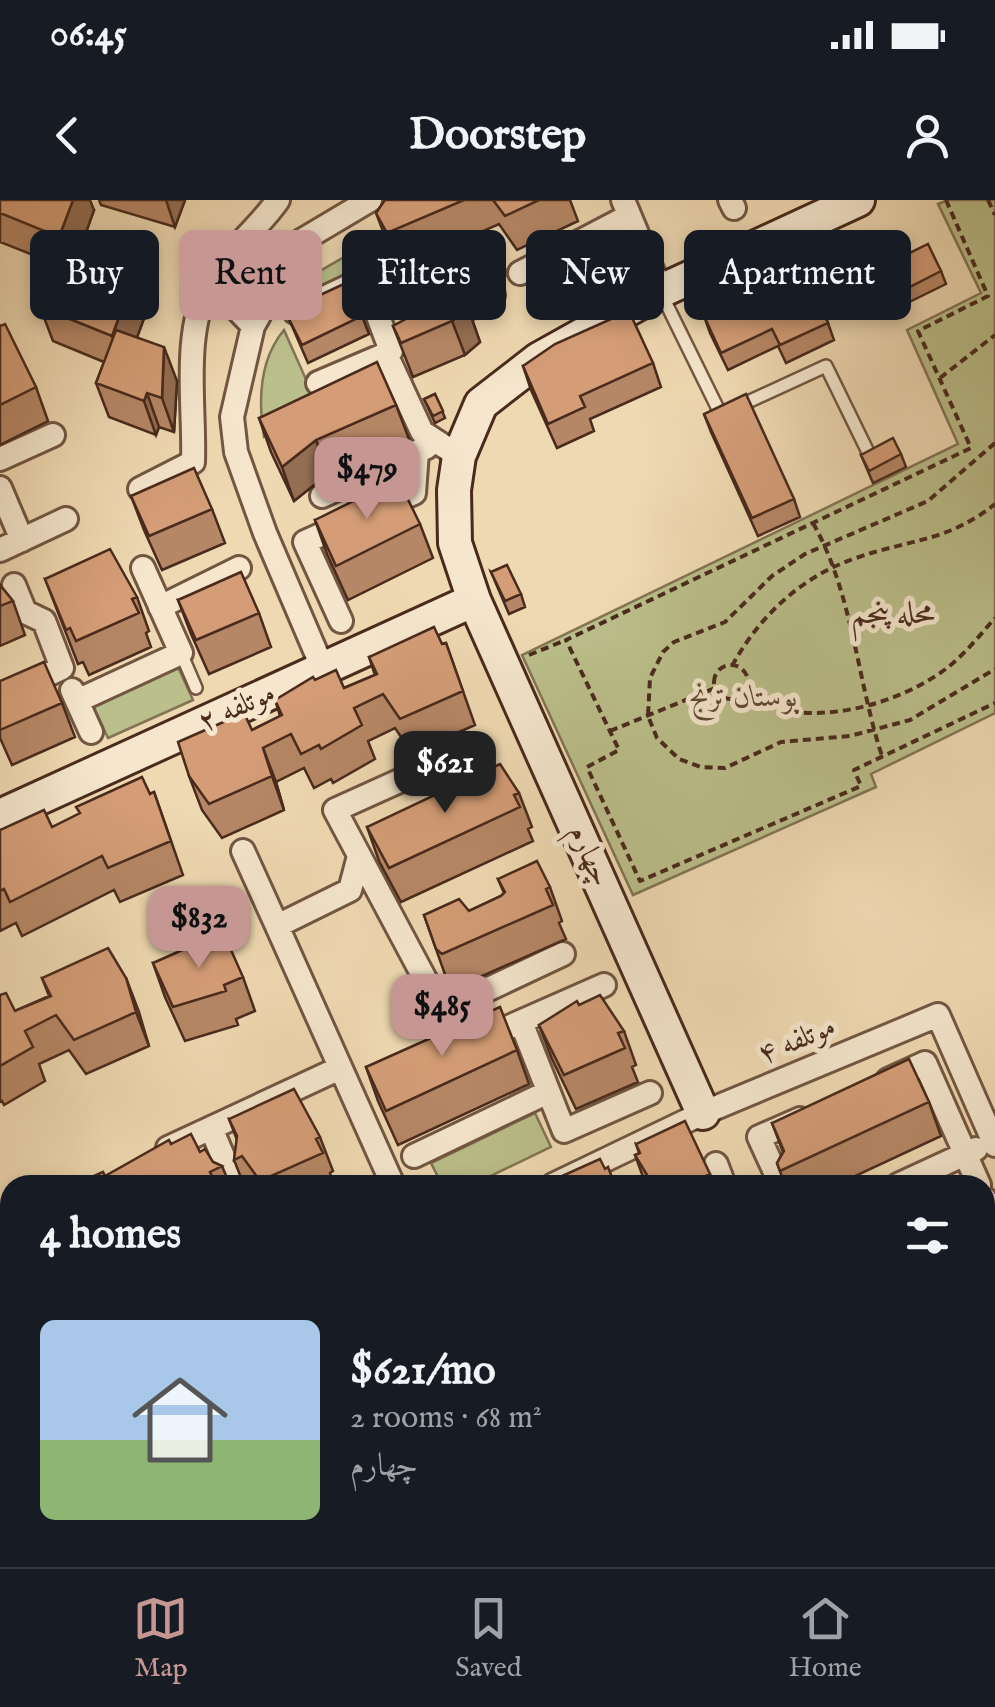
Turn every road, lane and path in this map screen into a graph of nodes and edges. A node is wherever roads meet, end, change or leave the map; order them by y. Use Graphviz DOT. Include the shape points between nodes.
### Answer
graph roads {
  1 [pos="278,200"];
  2 [pos="370,200"];
  3 [pos="858,200"];
  4 [pos="946,200"];
  5 [pos="988,200"];
  6 [pos="626,208"];
  7 [pos="995,215"];
  8 [pos="253,230"];
  9 [pos="520,273"];
  10 [pos="664,290"];
  11 [pos="664,298"];
  12 [pos="200,320"];
  13 [pos="247,320"];
  14 [pos="386,320"];
  15 [pos="448,320"];
  16 [pos="609,320"];
  17 [pos="253,326"];
  18 [pos="995,335"];
  19 [pos="402,345"];
  20 [pos="940,378"];
  21 [pos="318,383"];
  22 [pos="54,435"];
  23 [pos="995,442"];
  24 [pos="437,450"];
  25 [pos="867,450"];
  26 [pos="0,459"];
  27 [pos="0,488"];
  28 [pos="140,488"];
  29 [pos="322,496"];
  30 [pos="995,504"];
  31 [pos="66,519"];
  32 [pos="813,522"];
  33 [pos="22,540"];
  34 [pos="825,544"];
  35 [pos="0,550"];
  36 [pos="832,567"];
  37 [pos="143,568"];
  38 [pos="238,568"];
  39 [pos="14,586"];
  40 [pos="474,600"];
  41 [pos="160,607"];
  42 [pos="995,618"];
  43 [pos="341,621"];
  44 [pos="566,640"];
  45 [pos="181,652"];
  46 [pos="504,666"];
  47 [pos="732,666"];
  48 [pos="62,668"];
  49 [pos="324,669"];
  50 [pos="995,669"];
  51 [pos="196,688"];
  52 [pos="715,688"];
  53 [pos="742,695"];
  54 [pos="0,697"];
  55 [pos="77,701"];
  56 [pos="995,703"];
  57 [pos="866,705"];
  58 [pos="648,716"];
  59 [pos="610,731"];
  60 [pos="874,731"];
  61 [pos="90,732"];
  62 [pos="468,750"];
  63 [pos="882,756"];
  64 [pos="0,816"];
  65 [pos="243,851"];
  66 [pos="359,856"];
  67 [pos="276,926"];
  68 [pos="562,954"];
  69 [pos="604,985"];
  70 [pos="521,1022"];
  71 [pos="470,1044"];
  72 [pos="340,1068"];
  73 [pos="548,1092"];
  74 [pos="650,1093"];
  75 [pos="858,1093"];
  76 [pos="826,1108"];
  77 [pos="988,1109"];
  78 [pos="703,1113"];
  79 [pos="210,1128"];
  80 [pos="994,1142"];
  81 [pos="965,1154"];
  82 [pos="414,1156"];
  83 [pos="143,1159"];
  84 [pos="230,1175"];
  85 [pos="381,1175"];
  86 [pos="574,1175"];
  87 [pos="776,1175"];
  88 [pos="920,1175"];
  89 [pos="974,1175"];
  1 -- 8 [label="street"];
  2 -- 17 [label="street" via="301,241"];
  3 -- 10 [label="street, چهارم"];
  4 -- 20 [label="path" via="988,296 918,331"];
  5 -- 7 [label="path"];
  6 -- 9 [label="street"];
  11 -- 25 [label="lane" via="718,416 826,366"];
  12 -- 28 [label="street" via="194,462"];
  13 -- 17 [label="street"];
  14 -- 19 [label="street"];
  15 -- 19 [label="street"];
  16 -- 24 [label="street, چهارم" via="539,359 481,404"];
  17 -- 49 [label="street" via="232,417 236,452"];
  18 -- 20 [label="path"];
  19 -- 21 [label="street"];
  19 -- 24 [label="street" via="422,432"];
  20 -- 32 [label="path" via="971,448"];
  22 -- 26 [label="street"];
  23 -- 34 [label="path" via="928,500"];
  24 -- 29 [label="street"];
  24 -- 40 [label="street, چهارم" via="454,490 456,542"];
  24 -- 43 [label="street" via="414,493 305,542"];
  27 -- 33 [label="street"];
  30 -- 36 [label="path" via="944,536"];
  31 -- 33 [label="street"];
  32 -- 34 [label="path"];
  32 -- 44 [label="path"];
  33 -- 35 [label="street"];
  34 -- 36 [label="path"];
  34 -- 58 [label="path" via="772,576 724,622 663,652 650,678"];
  36 -- 47 [label="path" via="766,616"];
  36 -- 57 [label="path"];
  37 -- 41 [label="street"];
  38 -- 41 [label="street"];
  39 -- 48 [label="street" via="25,612 44,621"];
  40 -- 46 [label="street, چهارم"];
  40 -- 49 [label="street, موتلفه ۲"];
  41 -- 45 [label="street"];
  42 -- 57 [label="path" via="929,680"];
  44 -- 46 [label="path"];
  44 -- 59 [label="path"];
  45 -- 51 [label="lane"];
  45 -- 55 [label="street"];
  46 -- 78 [label="street, چهارم"];
  47 -- 52 [label="path" via="718,673"];
  47 -- 53 [label="path" via="748,680"];
  48 -- 54 [label="street"];
  48 -- 55 [label="street"];
  49 -- 64 [label="street, موتلفه ۲"];
  50 -- 60 [label="path" via="920,715"];
  52 -- 53 [label="path" via="726,698"];
  52 -- 58 [label="path"];
  53 -- 57 [label="path" via="789,710"];
  55 -- 61 [label="street"];
  56 -- 63 [label="path"];
  57 -- 60 [label="path"];
  58 -- 59 [label="path"];
  58 -- 60 [label="path" via="656,738 671,752 714,768 781,742"];
  59 -- 63 [label="path" via="619,750 587,767 640,881 860,786 854,770"];
  60 -- 63 [label="path"];
  62 -- 66 [label="street" via="335,810"];
  65 -- 67 [label="street"];
  66 -- 67 [label="street" via="350,890"];
  66 -- 68 [label="street" via="442,1011"];
  67 -- 72 [label="street"];
  69 -- 70 [label="street"];
  70 -- 71 [label="street"];
  70 -- 73 [label="street"];
  72 -- 79 [label="street"];
  72 -- 85 [label="street" via="360,1092"];
  73 -- 74 [label="street" via="564,1131"];
  73 -- 82 [label="street"];
  75 -- 81 [label="street" via="925,1063"];
  76 -- 87 [label="street" via="759,1138"];
  77 -- 78 [label="street, موتلفه ۴" via="938,1015"];
  77 -- 80 [label="street, موتلفه ۴"];
  78 -- 86 [label="street, موتلفه ۴"];
  79 -- 83 [label="street"];
  79 -- 84 [label="street"];
  80 -- 81 [label="street"];
  81 -- 88 [label="street"];
  81 -- 89 [label="street"];
}
